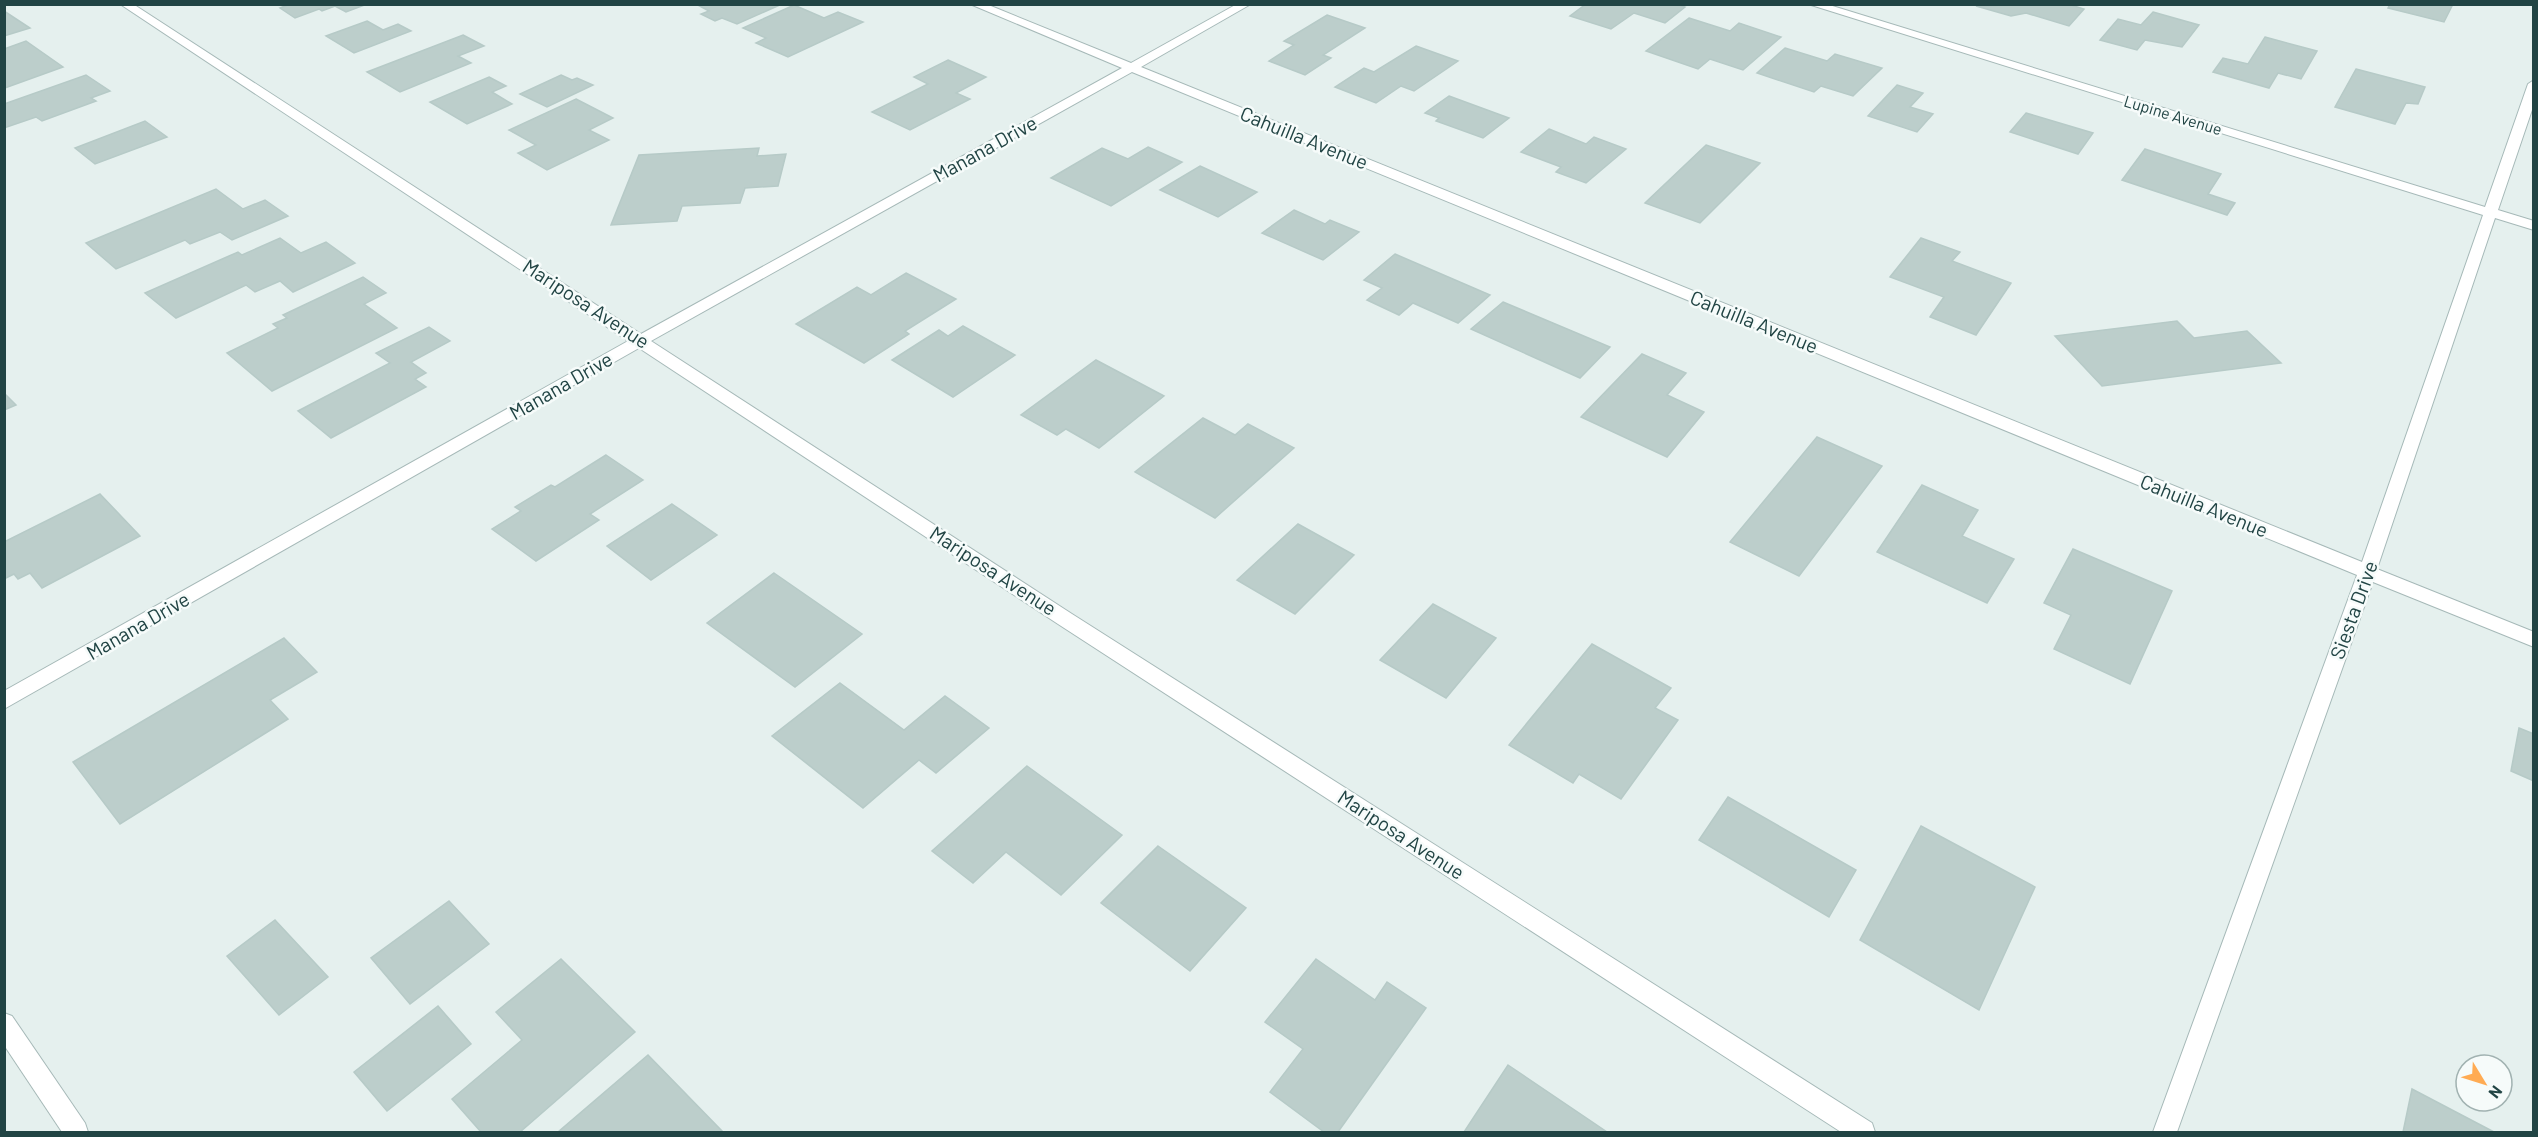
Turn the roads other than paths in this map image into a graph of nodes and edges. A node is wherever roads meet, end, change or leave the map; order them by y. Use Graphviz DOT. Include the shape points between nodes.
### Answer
graph roads {
  1 [pos="125,4"];
  2 [pos="975,4"];
  3 [pos="1246,4"];
  4 [pos="1814,4"];
  5 [pos="1132,68"];
  6 [pos="2534,84"];
  7 [pos="2491,213"];
  8 [pos="2534,226"];
  9 [pos="641,340"];
  10 [pos="2367,573"];
  11 [pos="2534,640"];
  12 [pos="4,701"];
  13 [pos="4,1024"];
  14 [pos="76,1132"];
  15 [pos="1863,1132"];
  16 [pos="2165,1132"];
  1 -- 9 [label="street, Mariposa Avenue"];
  2 -- 5 [label="street, Cahuilla Avenue"];
  3 -- 5 [label="street, Manana Drive"];
  4 -- 7 [label="street, Lupine Avenue"];
  5 -- 9 [label="street, Manana Drive"];
  5 -- 10 [label="street, Cahuilla Avenue"];
  6 -- 7 [label="street, Siesta Drive"];
  7 -- 8 [label="street, Lupine Avenue"];
  7 -- 10 [label="street, Siesta Drive"];
  9 -- 12 [label="street, Manana Drive"];
  9 -- 15 [label="street, Mariposa Avenue" via="1075,625"];
  10 -- 11 [label="street, Cahuilla Avenue"];
  10 -- 16 [label="street, Siesta Drive"];
  13 -- 14 [label="street"];
}
